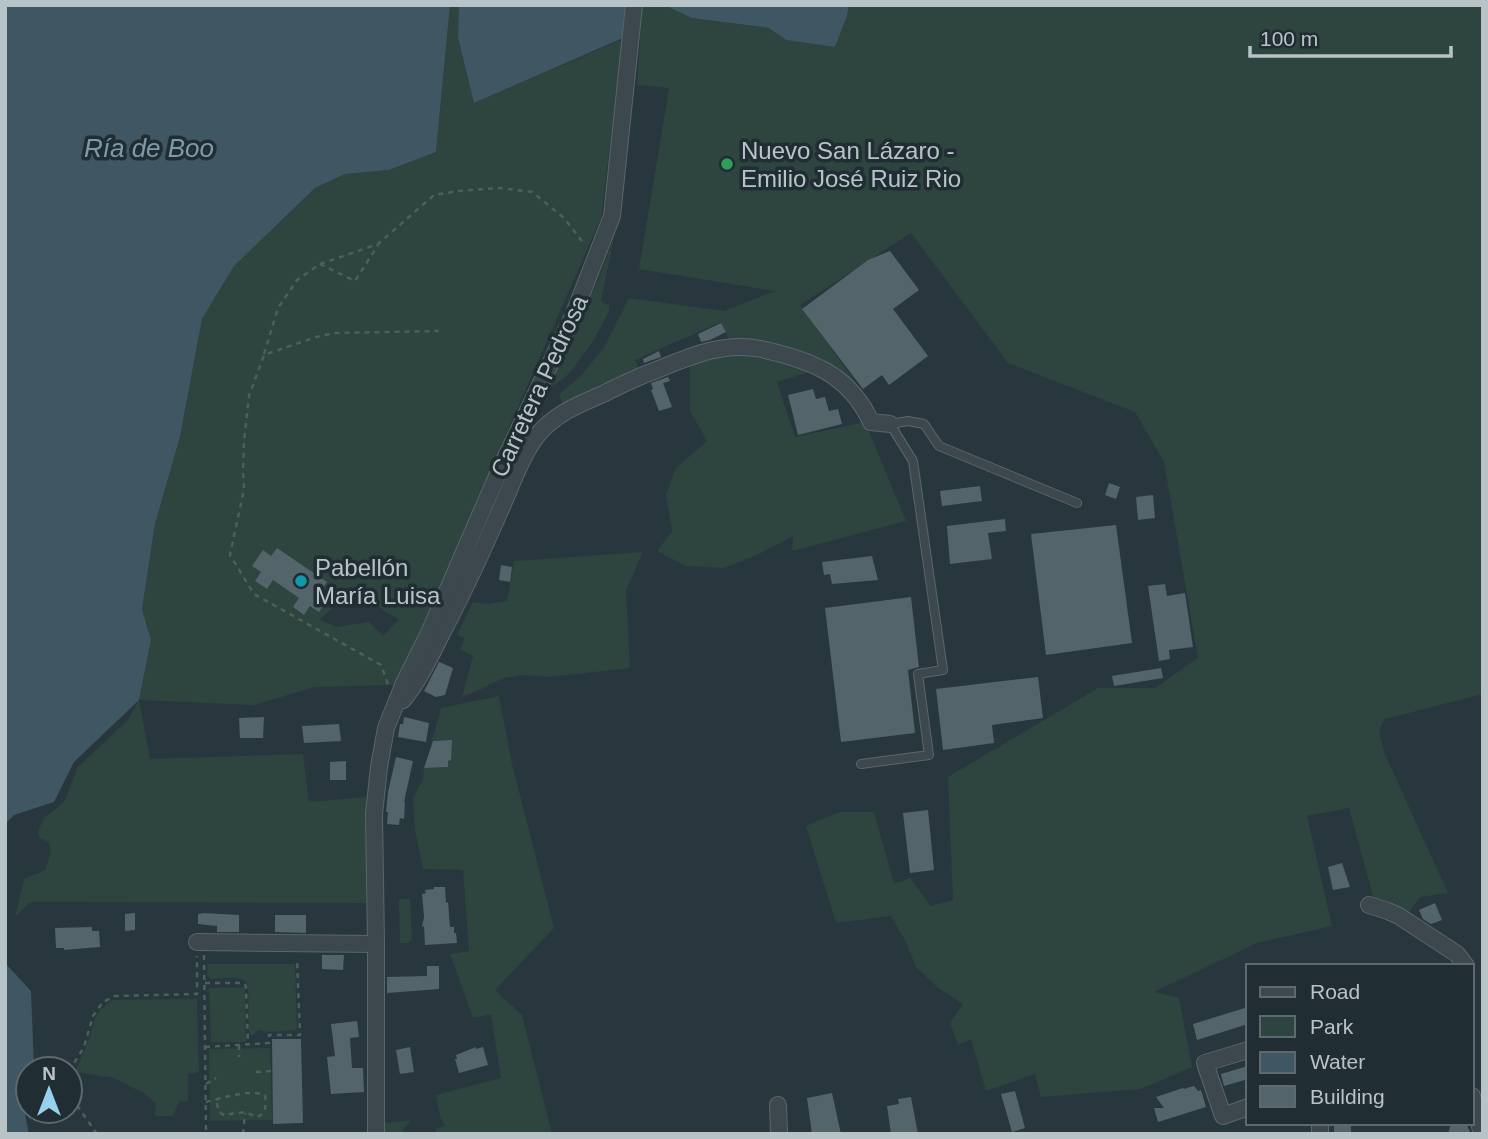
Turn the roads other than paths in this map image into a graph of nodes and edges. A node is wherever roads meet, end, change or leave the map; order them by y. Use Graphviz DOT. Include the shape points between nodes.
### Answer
graph roads {
  1 [pos="634,5"];
  2 [pos="890,424"];
  3 [pos="1077,503"];
  4 [pos="395,708"];
  5 [pos="861,764"];
  6 [pos="1369,905"];
  7 [pos="201,942"];
  8 [pos="376,944"];
  9 [pos="1464,964"];
  10 [pos="1246,1051"];
  11 [pos="1474,1104"];
  12 [pos="778,1105"];
  13 [pos="1246,1108"];
  14 [pos="376,1134"];
  15 [pos="779,1134"];
  16 [pos="1482,1134"];
  1 -- 4 [label="street, Carretera Pedrosa" via="612,216 573,316"];
  2 -- 3 [label="lane" via="908,421 924,425 939,446"];
  2 -- 4 [label="street, Carretera Pedrosa" via="871,422 852,391 827,371 788,355 728,346 644,375 562,412 528,449 469,581 417,682"];
  2 -- 5 [label="lane" via="913,461 943,670 918,674 929,755"];
  4 -- 8 [label="street, Carretera Pedrosa" via="386,728 374,814"];
  6 -- 9 [label="street" via="1399,916 1457,954"];
  7 -- 8 [label="street"];
  8 -- 14 [label="street, Carretera Pedrosa"];
  10 -- 13 [label="street" via="1205,1063 1223,1115"];
  11 -- 16 [label="street"];
  12 -- 15 [label="street"];
}
